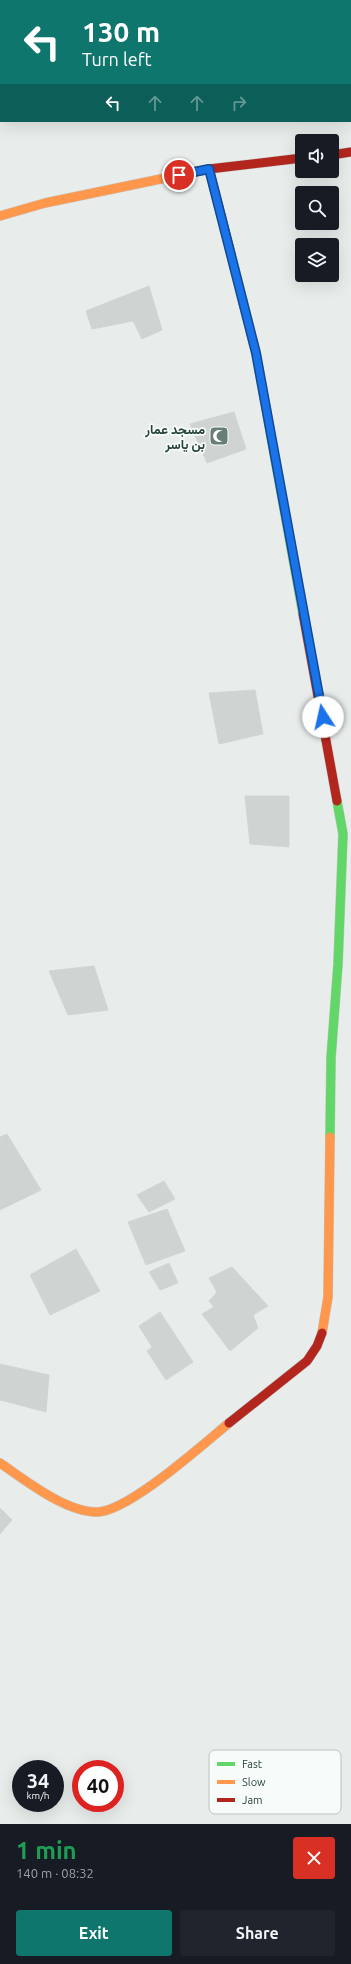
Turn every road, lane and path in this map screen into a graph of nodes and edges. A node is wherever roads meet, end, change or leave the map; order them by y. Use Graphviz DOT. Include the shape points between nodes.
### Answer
graph roads {
  1 [pos="351,152"];
  2 [pos="339,153"];
  3 [pos="295,159"];
  4 [pos="209,169"];
  5 [pos="0,216"];
  6 [pos="0,1464"];
  1 -- 2 [label="street"];
  3 -- 4 [label="street"];
  4 -- 5 [label="street" via="45,203"];
  4 -- 6 [label="street" via="256,353 344,834 331,1058 328,1297 325,1325 318,1348 308,1361 136,1497 108,1512 80,1510"];
}
